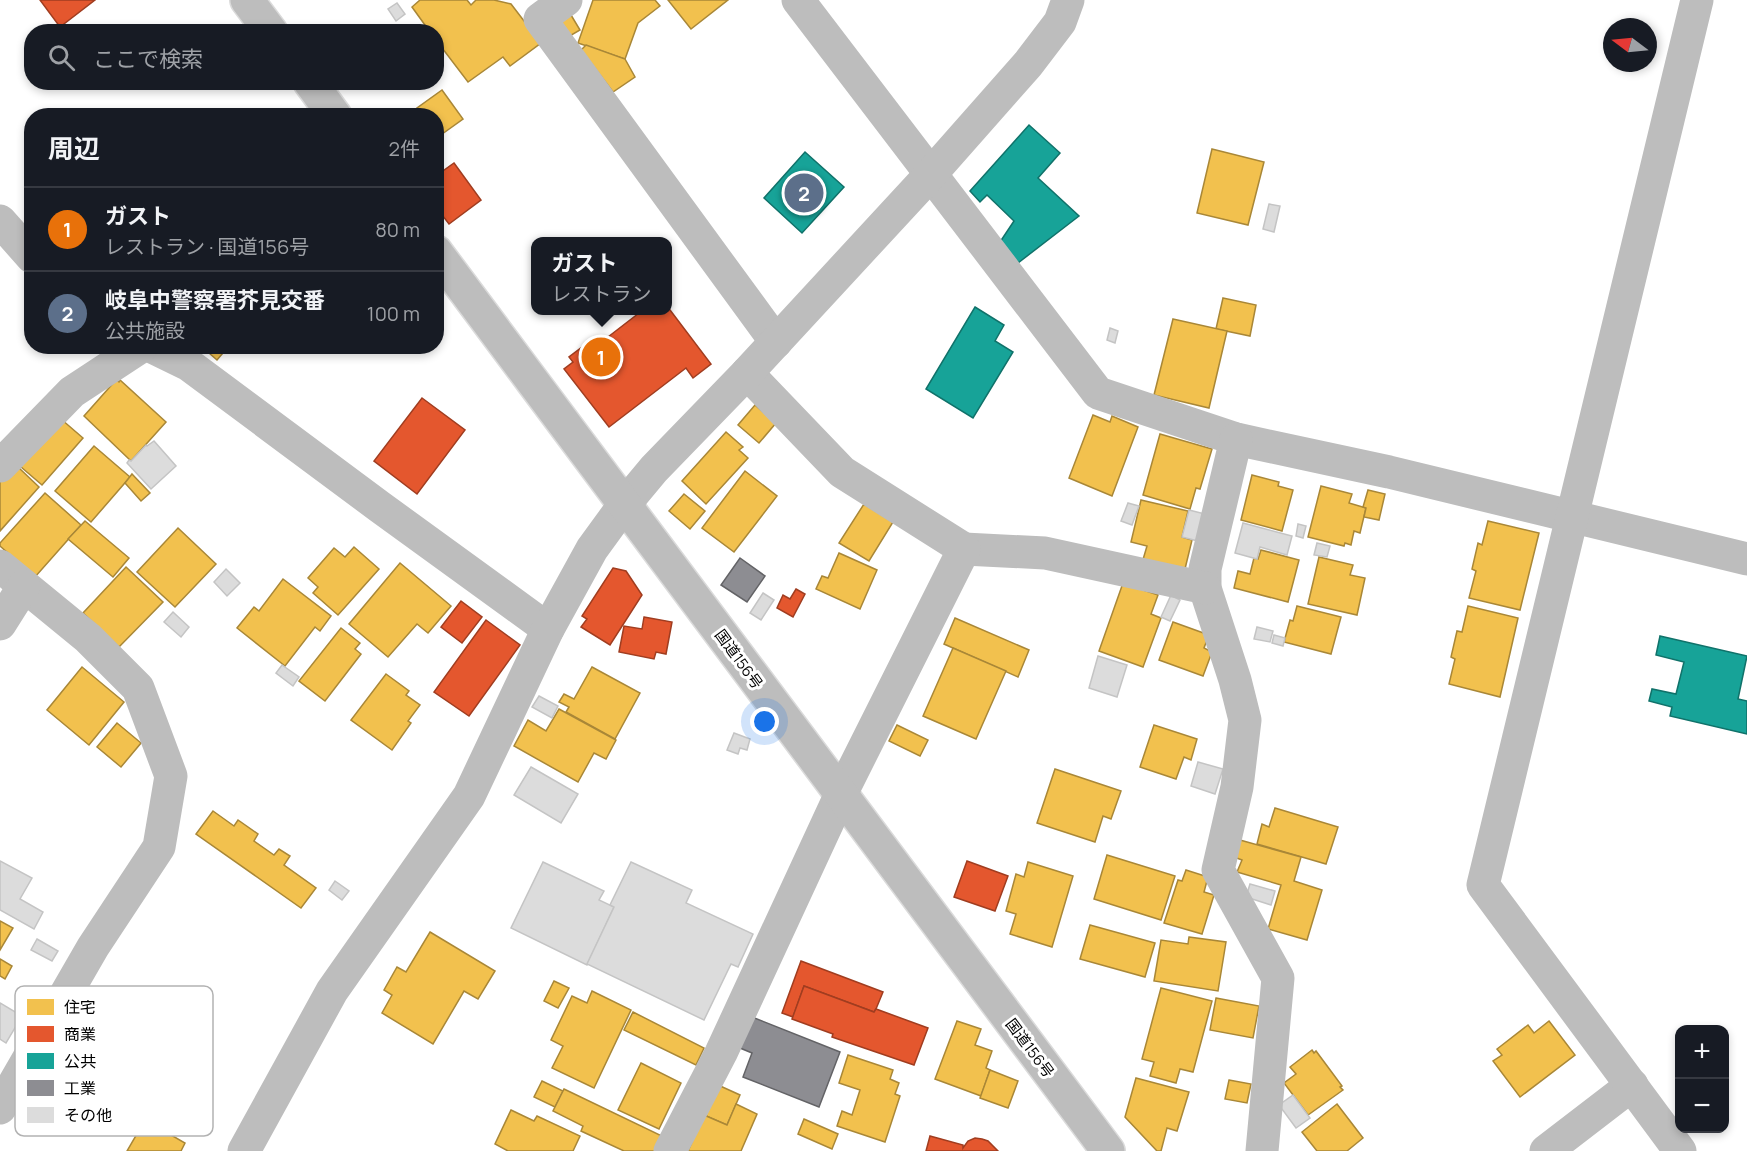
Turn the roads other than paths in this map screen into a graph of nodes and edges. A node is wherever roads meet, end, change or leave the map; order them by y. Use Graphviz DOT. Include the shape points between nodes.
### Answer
graph roads {
  1 [pos="247,0"];
  2 [pos="566,0"];
  3 [pos="798,0"];
  4 [pos="1068,0"];
  5 [pos="1697,0"];
  6 [pos="265,24"];
  7 [pos="316,90"];
  8 [pos="329,108"];
  9 [pos="930,175"];
  10 [pos="0,221"];
  11 [pos="24,248"];
  12 [pos="444,263"];
  13 [pos="776,342"];
  14 [pos="130,354"];
  15 [pos="167,354"];
  16 [pos="747,373"];
  17 [pos="1236,439"];
  18 [pos="0,466"];
  19 [pos="624,505"];
  20 [pos="1571,517"];
  21 [pos="964,549"];
  22 [pos="1747,559"];
  23 [pos="12,576"];
  24 [pos="1205,588"];
  25 [pos="0,624"];
  26 [pos="548,629"];
  27 [pos="840,796"];
  28 [pos="70,986"];
  29 [pos="15,1082"];
  30 [pos="1632,1085"];
  31 [pos="0,1108"];
  32 [pos="244,1151"];
  33 [pos="670,1151"];
  34 [pos="1108,1151"];
  35 [pos="1262,1151"];
  36 [pos="1546,1151"];
  37 [pos="1680,1151"];
  1 -- 6 [label="main road"];
  2 -- 13 [label="main road" via="540,19"];
  3 -- 9 [label="main road"];
  4 -- 9 [label="main road" via="1060,22 1028,64"];
  5 -- 20 [label="main road"];
  7 -- 8 [label="main road"];
  9 -- 13 [label="main road"];
  9 -- 17 [label="main road" via="1098,393"];
  10 -- 11 [label="main road"];
  12 -- 19 [label="main road, 国道156号"];
  13 -- 16 [label="main road"];
  14 -- 18 [label="main road" via="72,392"];
  15 -- 26 [label="main road" via="189,364"];
  16 -- 19 [label="main road"];
  16 -- 21 [label="main road" via="842,472"];
  17 -- 20 [label="main road"];
  17 -- 24 [label="main road" via="1205,569"];
  19 -- 26 [label="main road" via="592,549"];
  19 -- 27 [label="main road, 国道156号"];
  20 -- 22 [label="main road"];
  20 -- 30 [label="main road" via="1483,885"];
  21 -- 24 [label="main road" via="1046,553"];
  21 -- 27 [label="main road"];
  23 -- 25 [label="main road"];
  23 -- 28 [label="main road" via="88,638 138,688 171,776 159,847"];
  24 -- 35 [label="main road" via="1245,720 1237,787 1218,870 1278,978"];
  26 -- 32 [label="main road" via="469,796 332,992"];
  27 -- 33 [label="main road" via="721,1053"];
  27 -- 34 [label="main road, 国道156号"];
  29 -- 31 [label="main road"];
  30 -- 36 [label="main road"];
  30 -- 37 [label="main road"];
}
